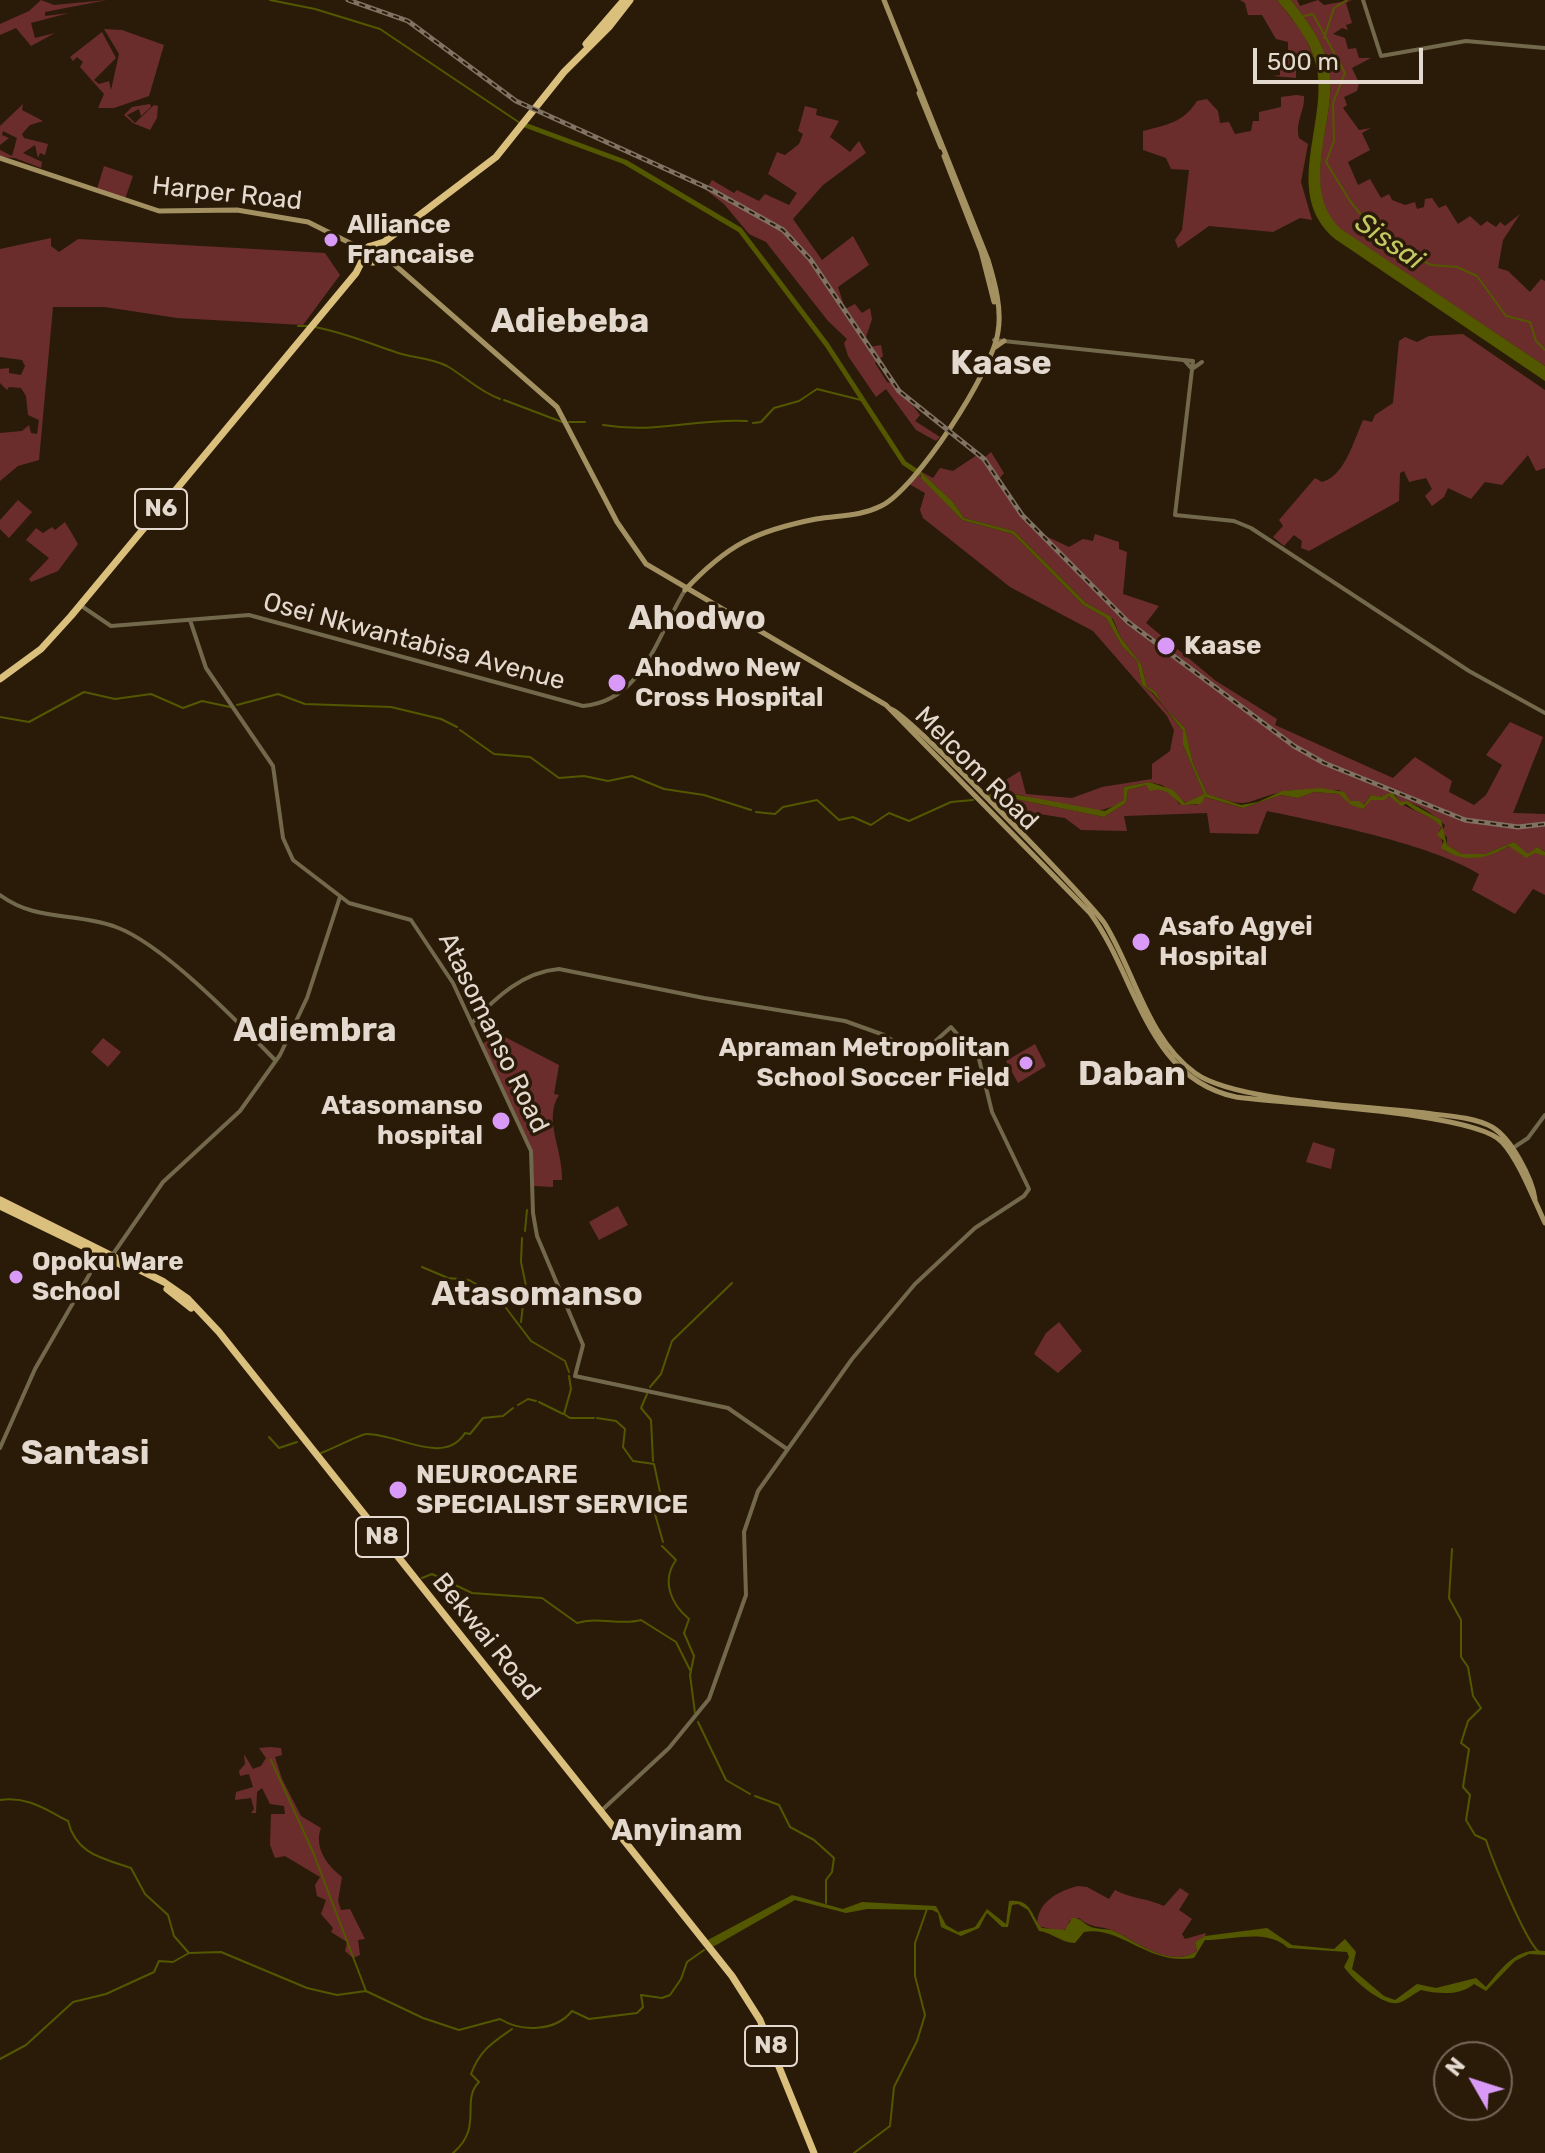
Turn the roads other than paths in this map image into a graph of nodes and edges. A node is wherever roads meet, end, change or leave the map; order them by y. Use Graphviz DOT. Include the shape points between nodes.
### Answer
graph roads {
  1 [pos="882,0"];
  2 [pos="1363,0"];
  3 [pos="628,1"];
  4 [pos="1545,48"];
  5 [pos="0,158"];
  6 [pos="384,242"];
  7 [pos="356,246"];
  8 [pos="370,246"];
  9 [pos="379,252"];
  10 [pos="364,255"];
  11 [pos="374,261"];
  12 [pos="389,262"];
  13 [pos="356,273"];
  14 [pos="998,332"];
  15 [pos="995,340"];
  16 [pos="1004,341"];
  17 [pos="993,349"];
  18 [pos="990,357"];
  19 [pos="1202,362"];
  20 [pos="1192,369"];
  21 [pos="685,590"];
  22 [pos="80,605"];
  23 [pos="190,620"];
  24 [pos="0,679"];
  25 [pos="1545,713"];
  26 [pos="0,895"];
  27 [pos="340,897"];
  28 [pos="472,1023"];
  29 [pos="275,1060"];
  30 [pos="1545,1115"];
  31 [pos="1509,1150"];
  32 [pos="0,1203"];
  33 [pos="1545,1223"];
  34 [pos="58,1230"];
  35 [pos="101,1254"];
  36 [pos="111,1256"];
  37 [pos="298,1434"];
  38 [pos="774,1442"];
  39 [pos="0,1448"];
  40 [pos="787,1449"];
  41 [pos="782,1456"];
  42 [pos="600,1812"];
  43 [pos="618,1836"];
  44 [pos="813,2153"];
  1 -- 14 [label="main road" via="988,260"];
  1 -- 15 [label="main road" via="984,263 995,304"];
  2 -- 4 [label="street" via="1381,56 1466,41"];
  3 -- 6 [label="highway" via="478,174"];
  5 -- 7 [label="main road, Harper Road" via="151,209 237,210 292,219 320,226"];
  6 -- 8 [label="highway"];
  6 -- 9 [label="highway"];
  7 -- 8 [label="main road, Harper Road"];
  7 -- 10 [label="main road, Harper Road"];
  8 -- 9 [label="highway"];
  8 -- 10 [label="highway, N6"];
  9 -- 11 [label="highway"];
  9 -- 12 [label="main road, Melcom Road"];
  10 -- 11 [label="highway"];
  10 -- 13 [label="highway, N6"];
  11 -- 12 [label="main road"];
  11 -- 13 [label="highway, N6"];
  12 -- 21 [label="main road, Melcom Road" via="557,407 633,548 646,564"];
  13 -- 22 [label="highway, N6"];
  14 -- 15 [label="main road"];
  14 -- 16 [label="main road"];
  15 -- 16 [label="street"];
  15 -- 17 [label="main road"];
  15 -- 18 [label="main road"];
  16 -- 17 [label="main road"];
  16 -- 20 [label="street" via="1193,361"];
  17 -- 18 [label="main road"];
  18 -- 21 [label="main road" via="962,410 891,500 872,510 781,528 731,547"];
  19 -- 20 [label="street"];
  20 -- 25 [label="street" via="1175,515 1234,521 1251,528 1456,663"];
  21 -- 23 [label="street, Osei Nkwantabisa Avenue" via="631,684 607,701 583,706 249,615"];
  21 -- 31 [label="main road, Melcom Road" via="811,658 891,709 1057,875 1101,928 1163,1048 1201,1081 1236,1097 1399,1113 1483,1130"];
  22 -- 23 [label="street, Osei Nkwantabisa Avenue" via="111,626"];
  22 -- 24 [label="highway, N6" via="41,649"];
  23 -- 27 [label="street" via="206,668 273,766 290,855"];
  26 -- 29 [label="street" via="36,914 109,925 134,936 217,1002"];
  27 -- 28 [label="street, Atasomanso Road" via="411,920 449,974"];
  27 -- 29 [label="street" via="307,998"];
  28 -- 38 [label="street, Atasomanso Road" via="531,1151 537,1236 583,1345 575,1376 728,1408"];
  28 -- 40 [label="street" via="522,979 542,970 570,969 845,1021 884,1035 918,1057 951,1027 977,1055 992,1112 1029,1191 975,1228 915,1284"];
  29 -- 36 [label="street" via="240,1111 163,1182"];
  30 -- 31 [label="street" via="1528,1138"];
  31 -- 33 [label="main road, Melcom Road"];
  32 -- 34 [label="highway, Bekwai Road / N8"];
  34 -- 35 [label="highway, Bekwai Road / N8"];
  34 -- 36 [label="highway, Bekwai Road / N8"];
  35 -- 36 [label="highway, Bekwai Road / N8"];
  35 -- 39 [label="street" via="35,1369"];
  36 -- 37 [label="highway, Bekwai Road / N8" via="178,1290 205,1314"];
  37 -- 42 [label="highway, Bekwai Road / N8"];
  37 -- 43 [label="highway, Bekwai Road / N8"];
  38 -- 40 [label="street"];
  38 -- 41 [label="street"];
  40 -- 41 [label="street"];
  41 -- 42 [label="street" via="751,1505 744,1532 746,1595 709,1699 669,1748"];
  42 -- 43 [label="highway, Bekwai Road / N8"];
  43 -- 44 [label="highway, Bekwai Road / N8" via="755,2011"];
}
